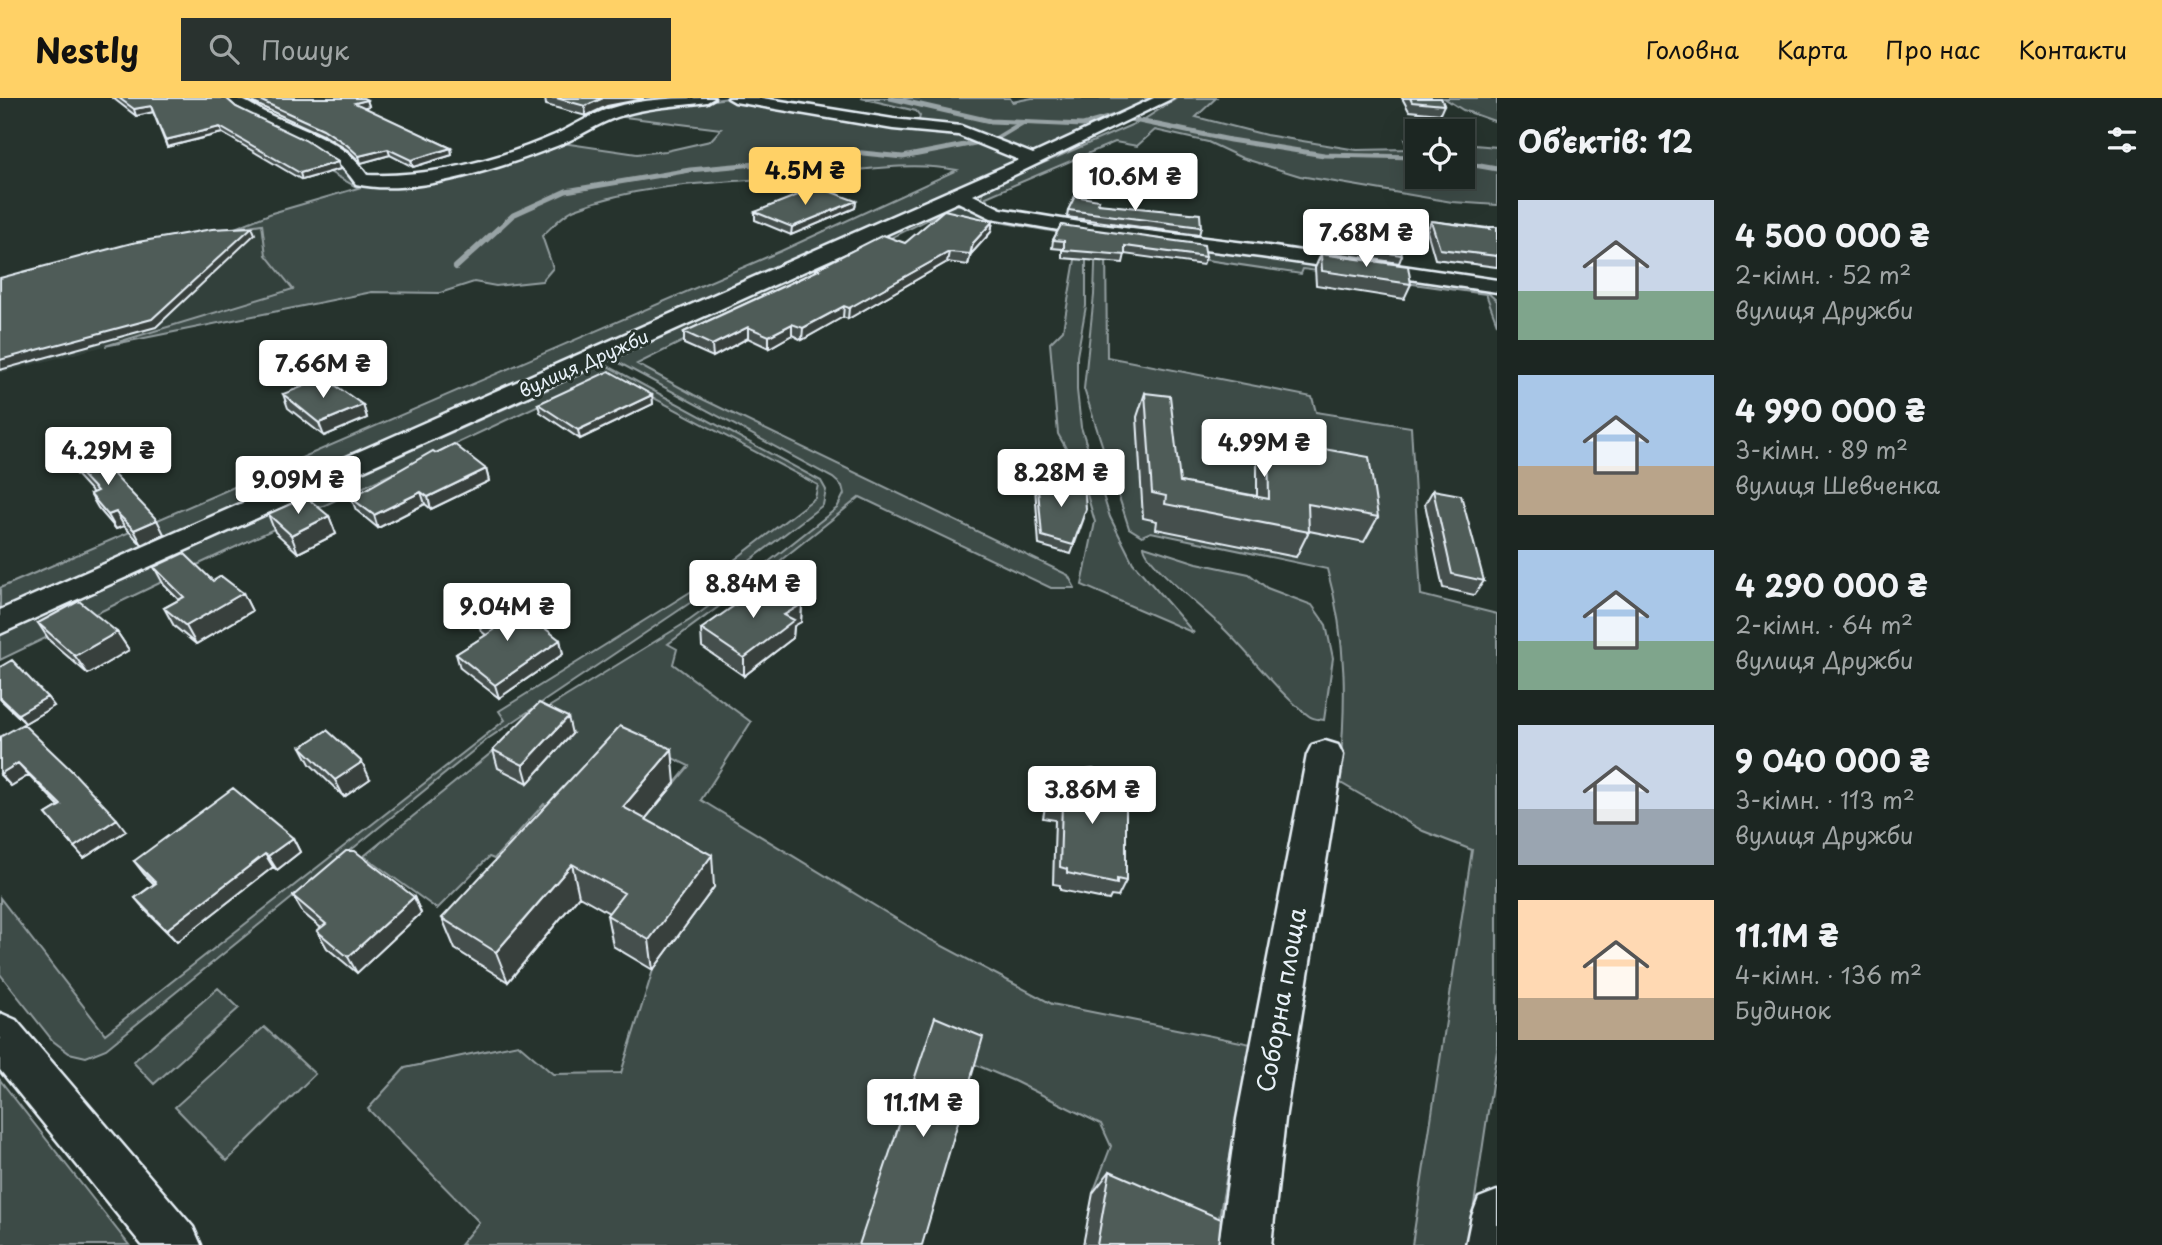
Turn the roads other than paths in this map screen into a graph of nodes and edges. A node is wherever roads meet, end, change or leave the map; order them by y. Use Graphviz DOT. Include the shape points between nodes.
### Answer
graph roads {
  1 [pos="232,98"];
  2 [pos="707,98"];
  3 [pos="735,98"];
  4 [pos="1166,98"];
  5 [pos="1035,160"];
  6 [pos="959,195"];
  7 [pos="1497,287"];
  8 [pos="0,623"];
  9 [pos="1325,755"];
  10 [pos="0,1035"];
  11 [pos="174,1245"];
  12 [pos="1245,1245"];
  1 -- 2 [label="street" via="346,159 362,180 379,181 450,175 483,167 559,139 612,113"];
  3 -- 5 [label="street" via="961,131"];
  4 -- 5 [label="street, вулиця Дружби"];
  5 -- 6 [label="street, вулиця Дружби"];
  6 -- 7 [label="street" via="998,214"];
  6 -- 8 [label="street, вулиця Дружби"];
  9 -- 12 [label="street, Соборна площа" via="1261,1119"];
  10 -- 11 [label="street"];
}
